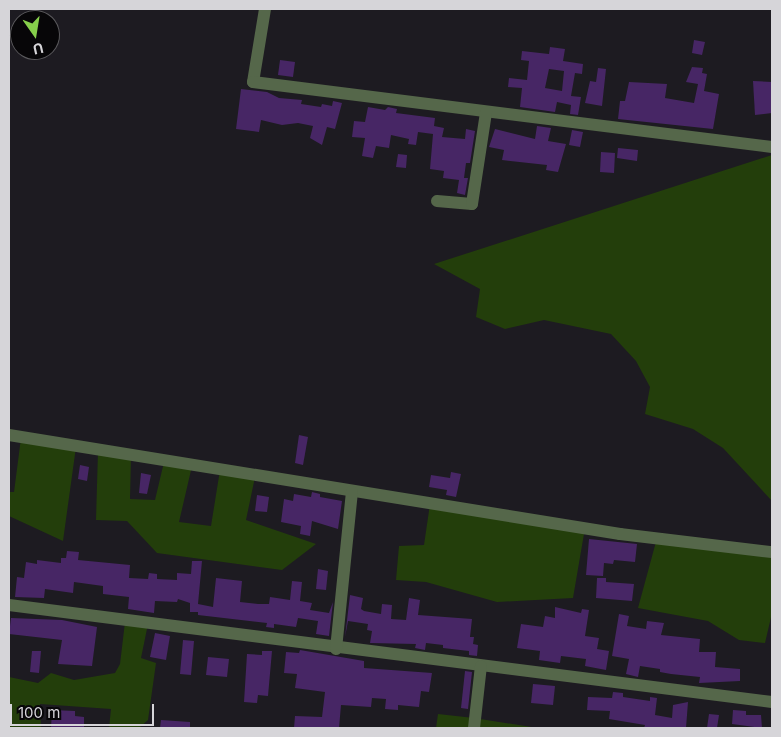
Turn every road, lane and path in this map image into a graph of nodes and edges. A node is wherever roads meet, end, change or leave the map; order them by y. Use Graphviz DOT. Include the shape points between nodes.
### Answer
graph roads {
  1 [pos="265,9"];
  2 [pos="486,112"];
  3 [pos="772,147"];
  4 [pos="437,201"];
  5 [pos="9,435"];
  6 [pos="352,492"];
  7 [pos="772,552"];
  8 [pos="9,606"];
  9 [pos="336,649"];
  10 [pos="481,666"];
  11 [pos="772,702"];
  12 [pos="474,728"];
  1 -- 2 [label="street" via="253,82"];
  2 -- 3 [label="street"];
  2 -- 4 [label="street" via="472,204"];
  5 -- 6 [label="street"];
  6 -- 7 [label="street" via="620,534"];
  6 -- 9 [label="street"];
  8 -- 9 [label="street"];
  9 -- 10 [label="street"];
  10 -- 11 [label="street"];
  10 -- 12 [label="street"];
}
